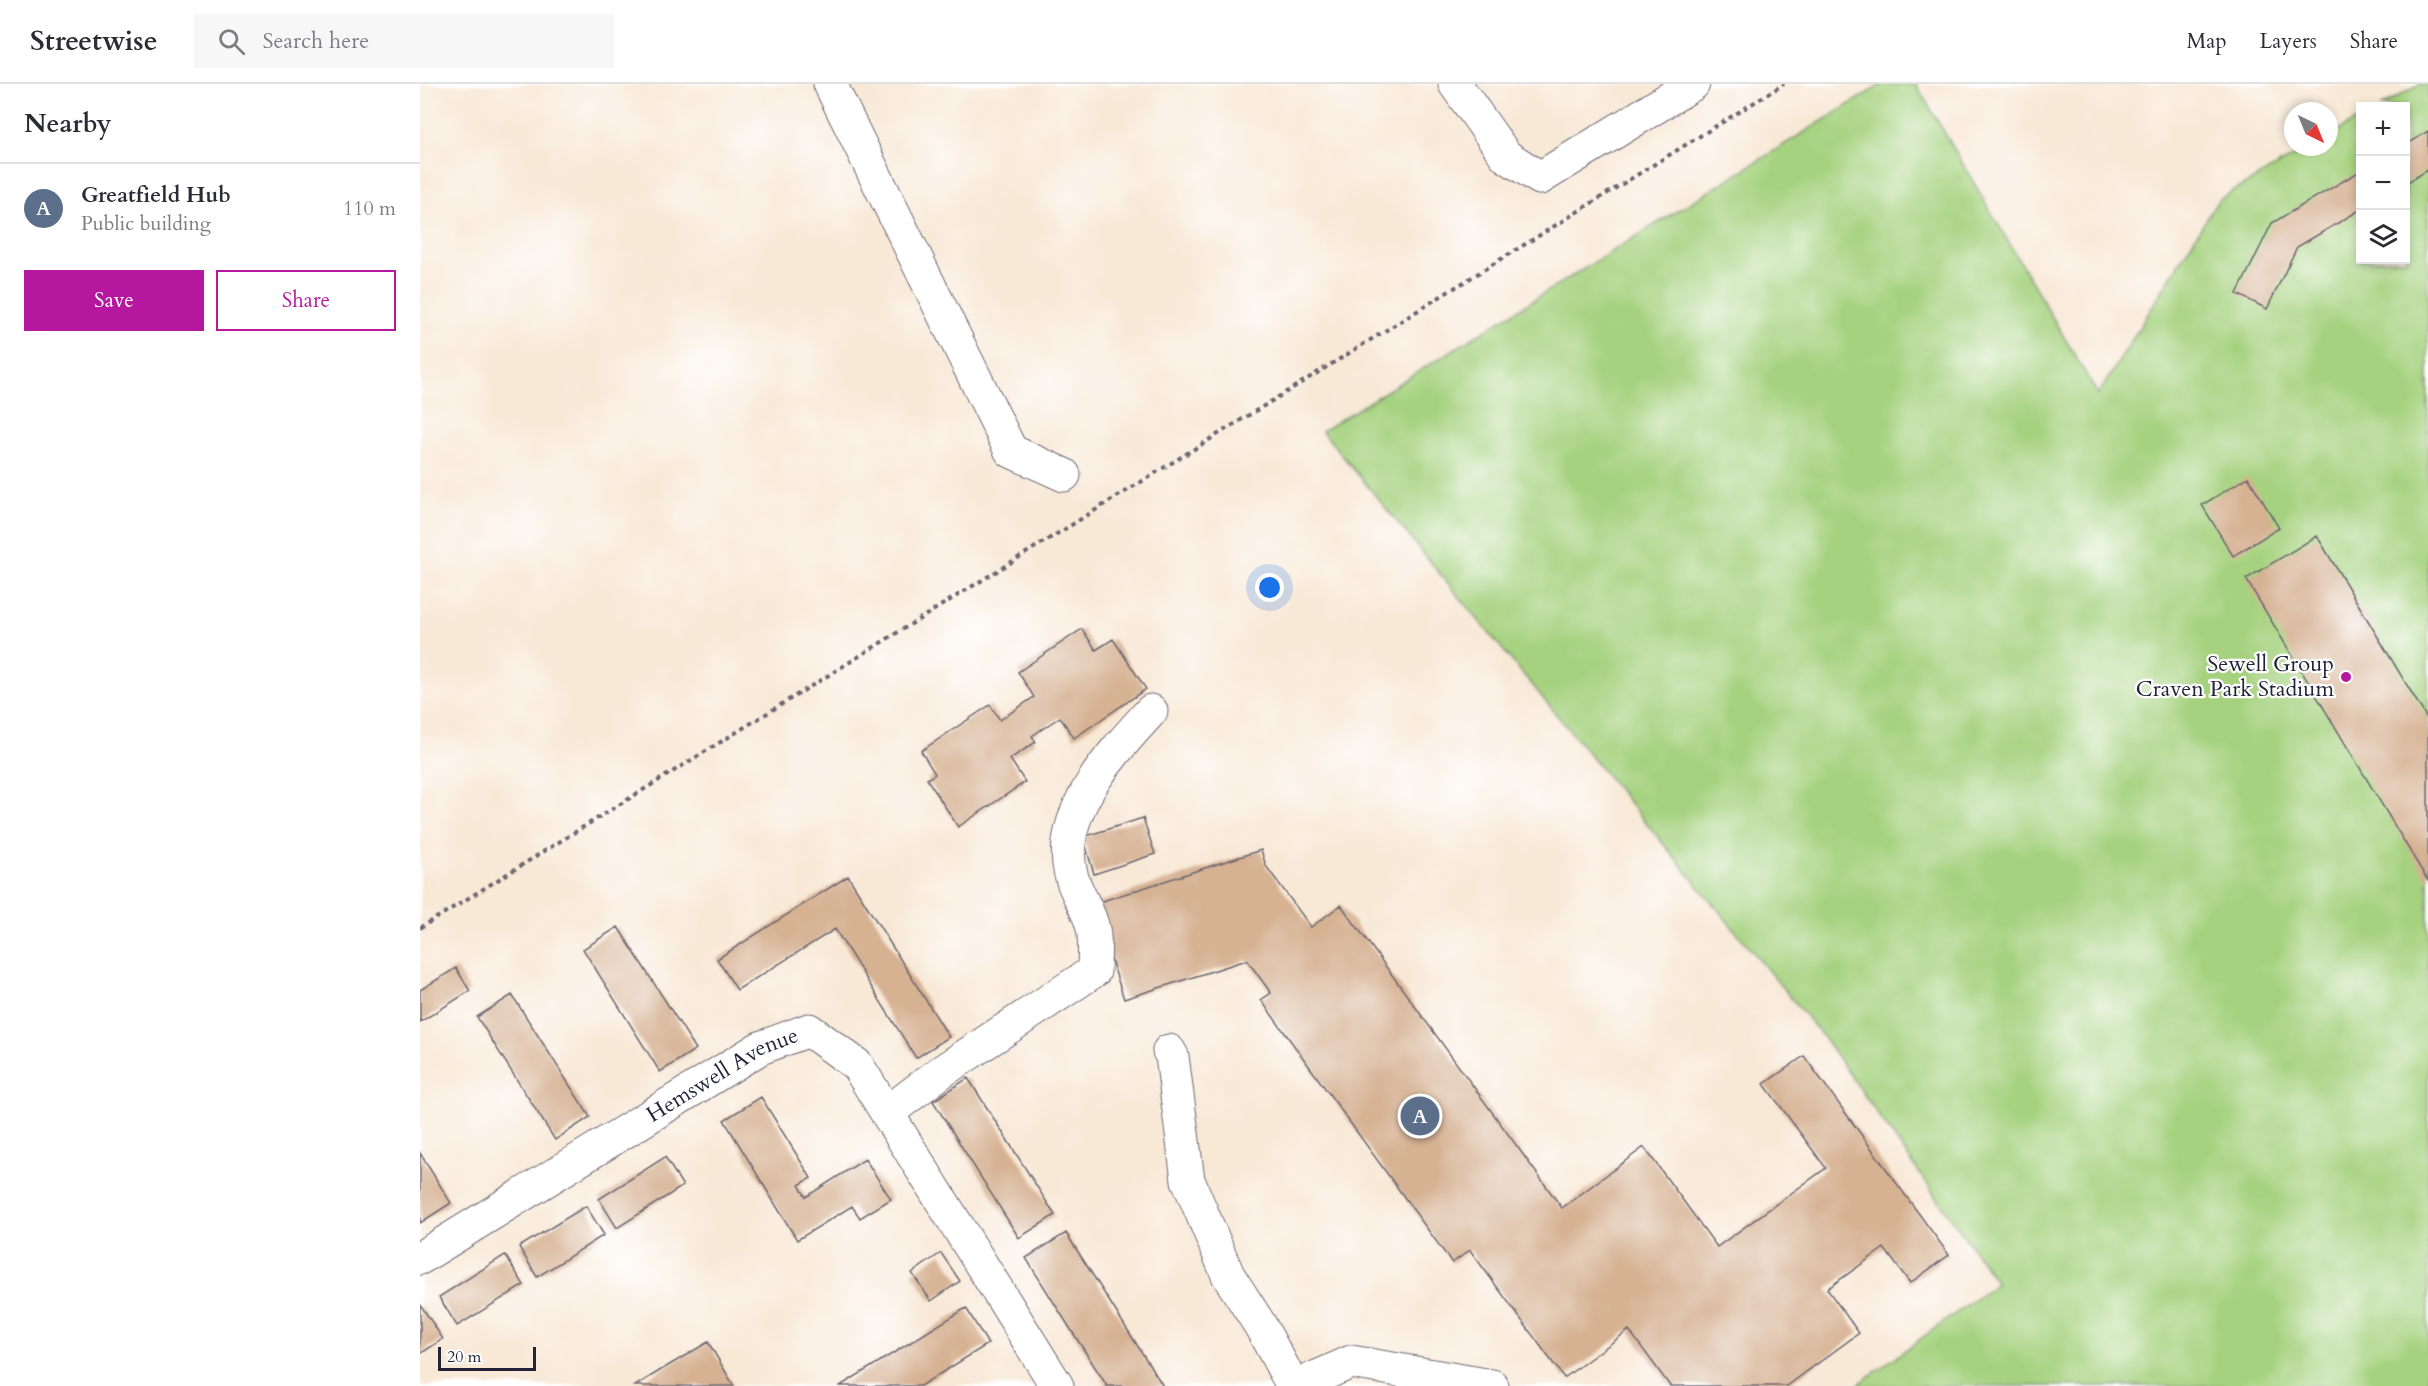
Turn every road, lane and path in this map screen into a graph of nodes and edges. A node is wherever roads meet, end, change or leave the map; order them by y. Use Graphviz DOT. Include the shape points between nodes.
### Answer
graph roads {
  1 [pos="830,84"];
  2 [pos="1455,84"];
  3 [pos="1693,84"];
  4 [pos="1784,84"];
  5 [pos="1064,475"];
  6 [pos="1150,711"];
  7 [pos="420,928"];
  8 [pos="1169,1051"];
  9 [pos="887,1113"];
  10 [pos="420,1258"];
  11 [pos="1044,1381"];
  12 [pos="1295,1386"];
  13 [pos="1492,1386"];
  1 -- 5 [label="street" via="1011,452"];
  2 -- 3 [label="street" via="1506,156 1540,178"];
  4 -- 7 [label="path"];
  6 -- 9 [label="street" via="1108,758 1080,805 1068,835 1071,877 1094,930 1094,971 941,1072"];
  8 -- 12 [label="street" via="1188,1180 1228,1275"];
  9 -- 10 [label="street, Hemswell Avenue" via="857,1065 809,1030 760,1048"];
  9 -- 11 [label="street, Hemswell Avenue"];
  12 -- 13 [label="street" via="1351,1362"];
}
